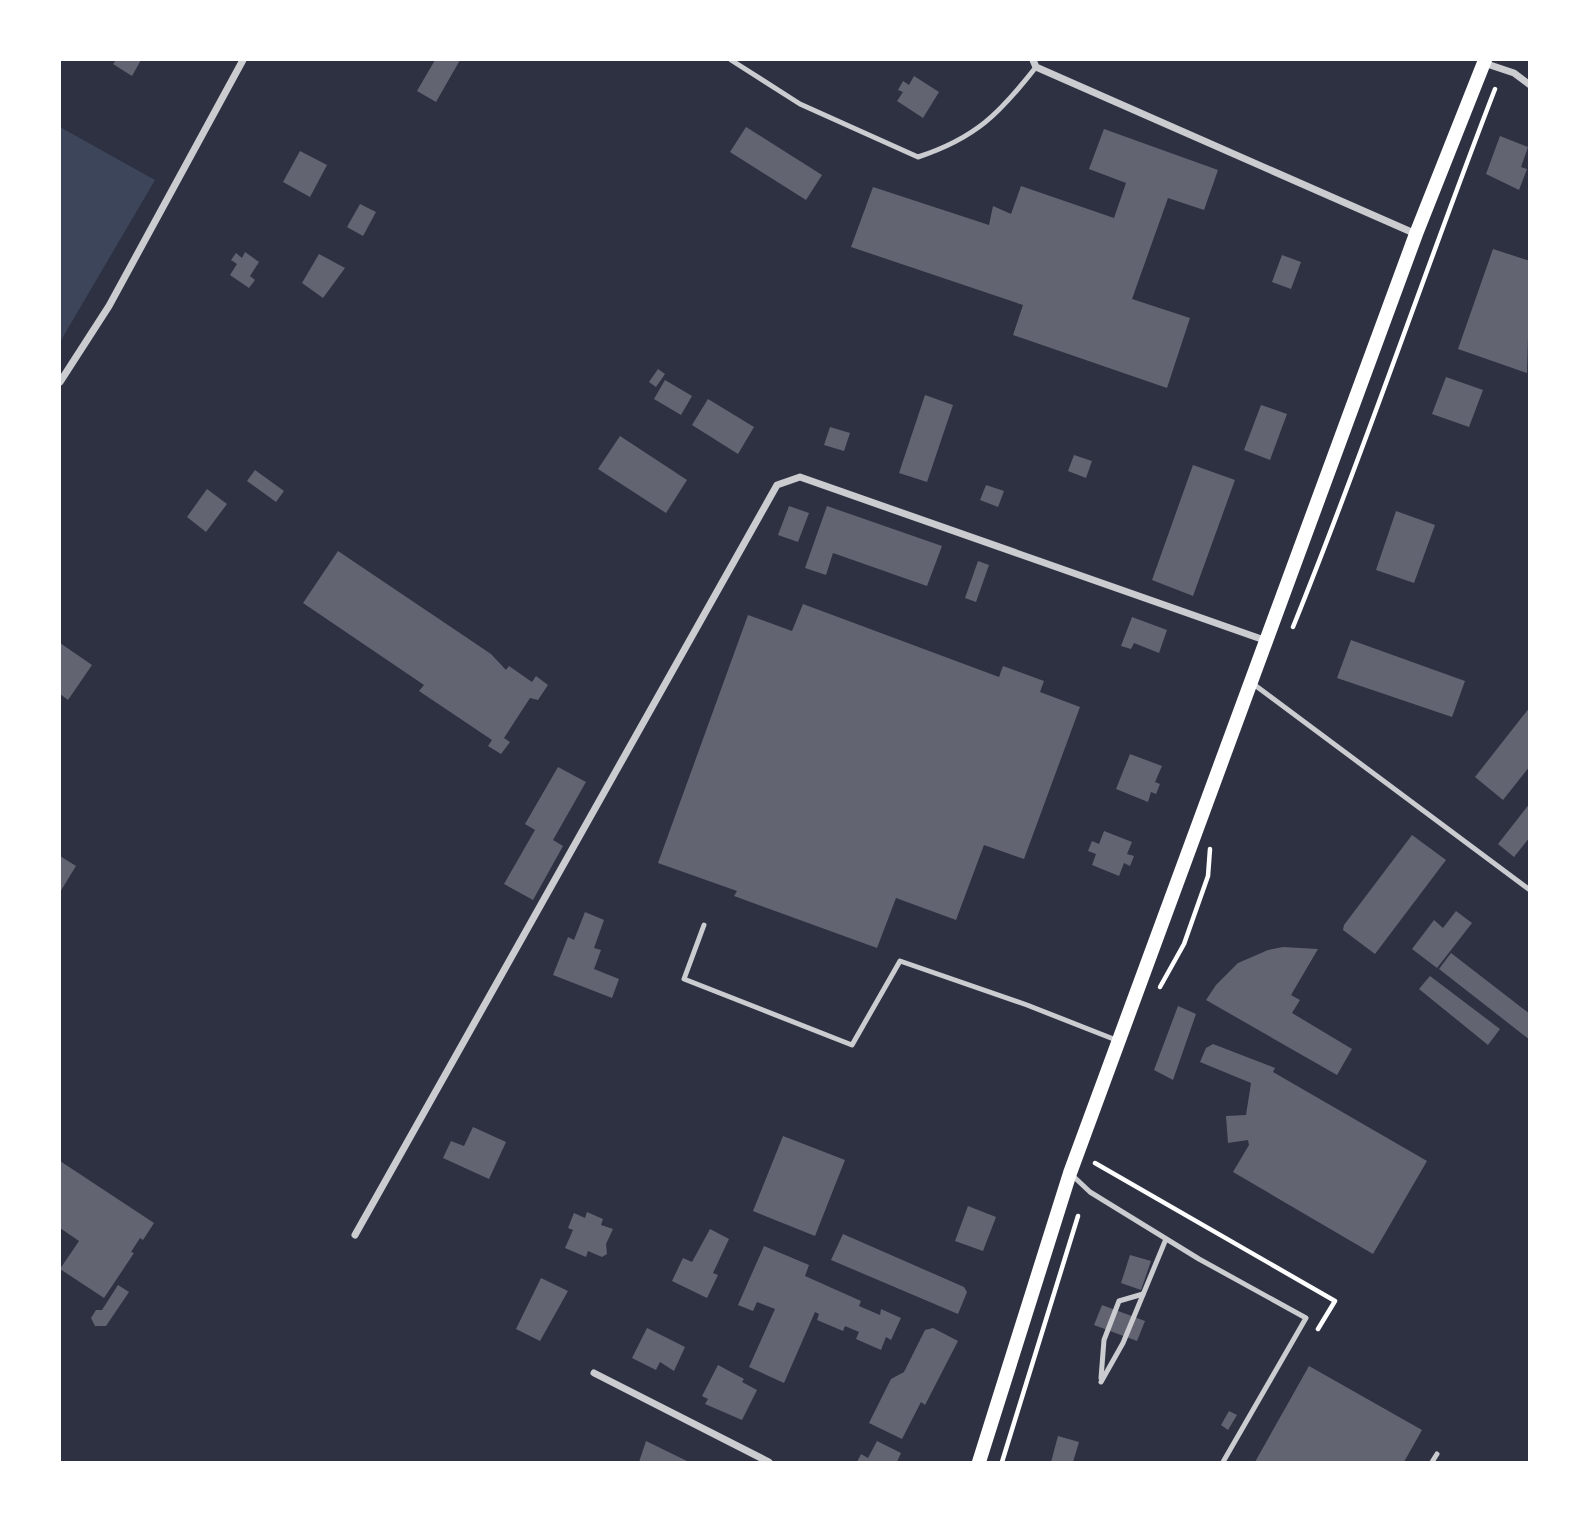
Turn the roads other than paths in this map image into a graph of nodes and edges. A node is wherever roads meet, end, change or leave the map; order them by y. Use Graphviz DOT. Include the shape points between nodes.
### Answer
graph roads {
  1 [pos="243,60"];
  2 [pos="731,60"];
  3 [pos="1484,61"];
  4 [pos="1035,63"];
  5 [pos="1530,85"];
  6 [pos="1416,234"];
  7 [pos="60,382"];
  8 [pos="1267,641"];
  9 [pos="1252,683"];
  10 [pos="1530,890"];
  11 [pos="704,925"];
  12 [pos="1119,1041"];
  13 [pos="1070,1173"];
  14 [pos="355,1235"];
  15 [pos="1166,1239"];
  16 [pos="1143,1294"];
  17 [pos="594,1373"];
  18 [pos="1437,1454"];
  19 [pos="769,1462"];
  20 [pos="979,1462"];
  21 [pos="1223,1462"];
  22 [pos="1432,1462"];
  1 -- 7 [label="street" via="109,306"];
  2 -- 4 [label="lane" via="800,104 918,157 953,145 987,121 1009,101"];
  3 -- 5 [label="street"];
  3 -- 6 [label="main road"];
  4 -- 6 [label="street"];
  6 -- 8 [label="main road"];
  8 -- 9 [label="main road"];
  8 -- 14 [label="street" via="800,477 777,485"];
  9 -- 10 [label="lane"];
  9 -- 12 [label="main road"];
  11 -- 12 [label="lane" via="684,979 852,1045 900,961"];
  12 -- 13 [label="main road"];
  13 -- 15 [label="lane"];
  13 -- 20 [label="main road"];
  15 -- 16 [label="lane"];
  15 -- 21 [label="lane" via="1306,1318"];
  16 -- 16 [label="lane" via="1119,1301 1104,1340 1101,1382"];
  17 -- 19 [label="street"];
  18 -- 22 [label="lane"];
}
